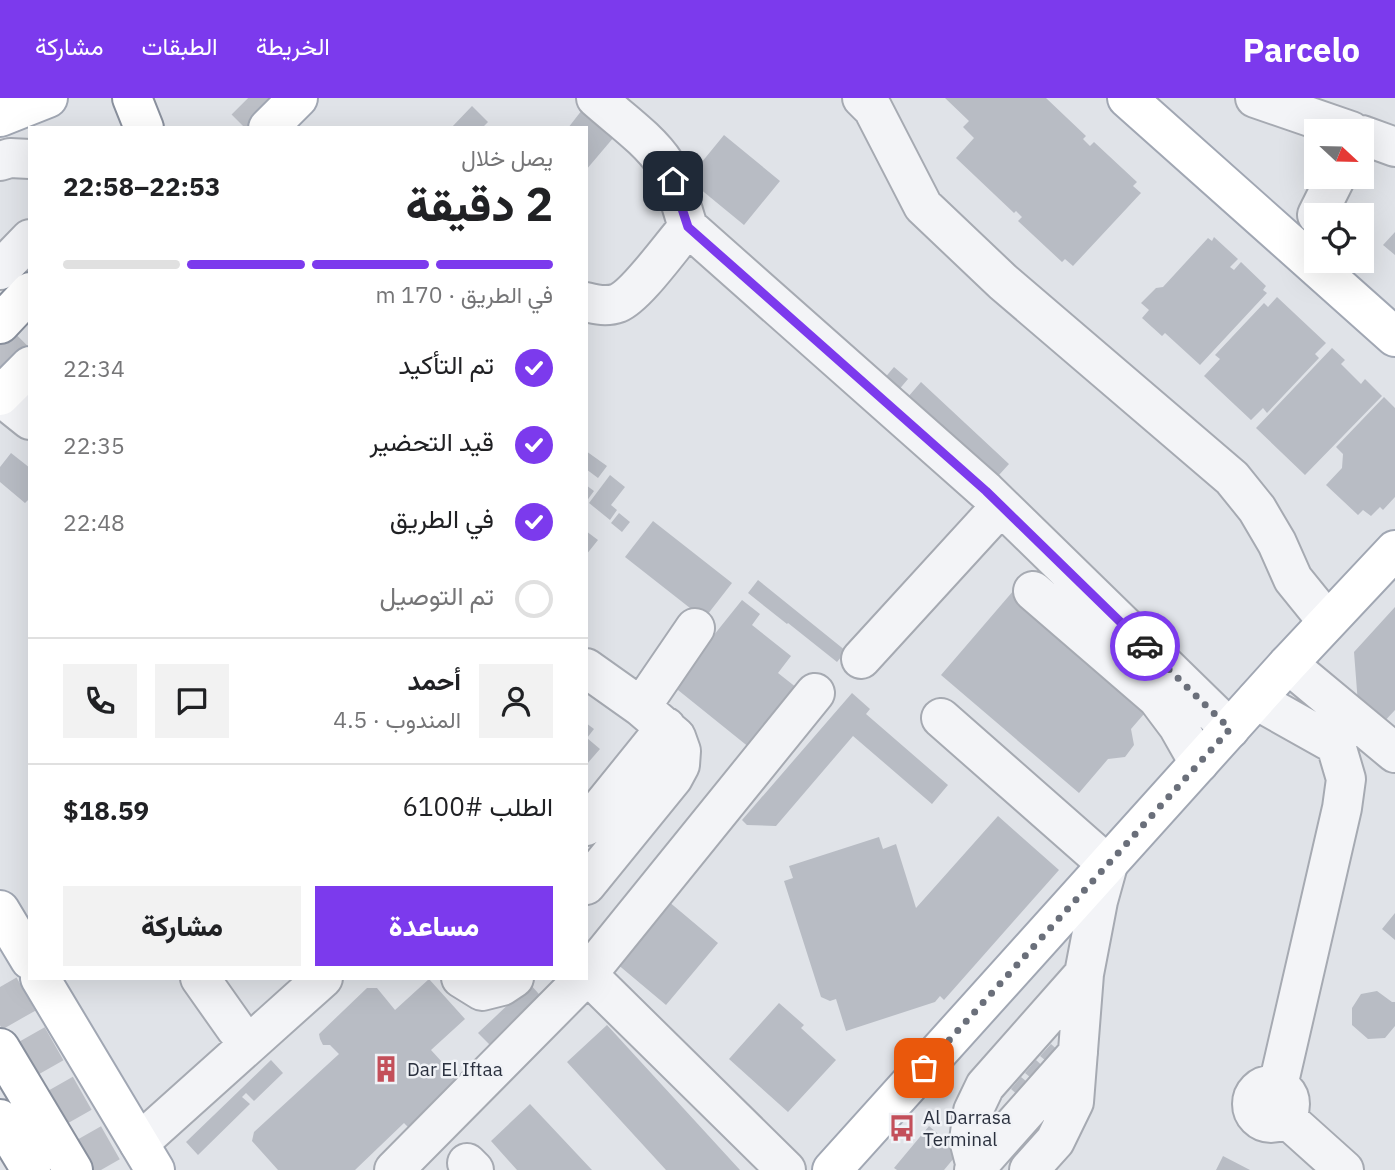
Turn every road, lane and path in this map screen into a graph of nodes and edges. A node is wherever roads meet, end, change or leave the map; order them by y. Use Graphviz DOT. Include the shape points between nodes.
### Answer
graph roads {
  1 [pos="48,98"];
  2 [pos="132,98"];
  3 [pos="298,98"];
  4 [pos="596,98"];
  5 [pos="862,98"];
  6 [pos="1127,98"];
  7 [pos="1255,98"];
  8 [pos="0,117"];
  9 [pos="1316,119"];
  10 [pos="143,126"];
  11 [pos="270,126"];
  12 [pos="0,136"];
  13 [pos="28,138"];
  14 [pos="1374,139"];
  15 [pos="1395,147"];
  16 [pos="28,159"];
  17 [pos="0,161"];
  18 [pos="1304,223"];
  19 [pos="688,227"];
  20 [pos="28,241"];
  21 [pos="0,270"];
  22 [pos="1346,273"];
  23 [pos="28,294"];
  24 [pos="588,303"];
  25 [pos="0,324"];
  26 [pos="1395,337"];
  27 [pos="28,368"];
  28 [pos="0,396"];
  29 [pos="28,418"];
  30 [pos="1001,506"];
  31 [pos="1395,550"];
  32 [pos="1033,591"];
  33 [pos="1327,621"];
  34 [pos="695,628"];
  35 [pos="861,659"];
  36 [pos="1288,664"];
  37 [pos="588,669"];
  38 [pos="815,693"];
  39 [pos="1256,700"];
  40 [pos="653,717"];
  41 [pos="941,719"];
  42 [pos="1230,729"];
  43 [pos="1395,753"];
  44 [pos="1199,763"];
  45 [pos="588,823"];
  46 [pos="1108,865"];
  47 [pos="588,883"];
  48 [pos="0,910"];
  49 [pos="28,957"];
  50 [pos="588,974"];
  51 [pos="1084,974"];
  52 [pos="588,978"];
  53 [pos="41,980"];
  54 [pos="202,980"];
  55 [pos="215,980"];
  56 [pos="287,980"];
  57 [pos="320,980"];
  58 [pos="464,980"];
  59 [pos="511,980"];
  60 [pos="582,980"];
  61 [pos="242,1023"];
  62 [pos="0,1048"];
  63 [pos="1078,1053"];
  64 [pos="210,1067"];
  65 [pos="0,1119"];
  66 [pos="142,1148"];
  67 [pos="975,1169"];
  68 [pos="31,1170"];
  69 [pos="73,1170"];
  70 [pos="394,1170"];
  71 [pos="786,1170"];
  72 [pos="832,1170"];
  73 [pos="1029,1170"];
  74 [pos="1344,1170"];
  1 -- 8 [label="main road"];
  2 -- 10 [label="main road"];
  3 -- 11 [label="main road"];
  4 -- 19 [label="street" via="665,165"];
  5 -- 33 [label="street" via="873,109 923,206 1003,282 1232,478 1264,520 1293,579"];
  6 -- 18 [label="main road"];
  7 -- 9 [label="street"];
  12 -- 13 [label="main road"];
  14 -- 15 [label="street"];
  16 -- 17 [label="street"];
  19 -- 24 [label="street" via="630,296 616,304"];
  19 -- 30 [label="street"];
  20 -- 21 [label="street"];
  22 -- 26 [label="main road"];
  23 -- 25 [label="main road"];
  27 -- 28 [label="main road"];
  28 -- 29 [label="street"];
  30 -- 35 [label="street"];
  30 -- 42 [label="street"];
  31 -- 33 [label="main road"];
  32 -- 44 [label="street" via="1157,698"];
  33 -- 36 [label="main road"];
  34 -- 40 [label="street"];
  36 -- 39 [label="main road"];
  36 -- 43 [label="street"];
  37 -- 40 [label="street"];
  38 -- 50 [label="street"];
  39 -- 42 [label="main road"];
  39 -- 74 [label="street" via="1336,745 1346,779 1276,1096"];
  40 -- 45 [label="street"];
  40 -- 47 [label="street" via="676,737 680,765"];
  41 -- 46 [label="street"];
  42 -- 44 [label="main road"];
  44 -- 46 [label="main road"];
  46 -- 51 [label="street"];
  46 -- 72 [label="main road"];
  48 -- 49 [label="main road"];
  51 -- 63 [label="street"];
  51 -- 67 [label="street" via="985,1086 972,1111 969,1140"];
  52 -- 71 [label="street"];
  53 -- 66 [label="main road"];
  54 -- 61 [label="street"];
  55 -- 61 [label="street"];
  56 -- 61 [label="street"];
  57 -- 64 [label="street"];
  58 -- 59 [label="street" via="482,991"];
  60 -- 70 [label="street"];
  61 -- 64 [label="street"];
  62 -- 69 [label="main road"];
  63 -- 67 [label="street"];
  63 -- 73 [label="street" via="1074,1102 1055,1141"];
  64 -- 66 [label="street"];
  65 -- 68 [label="main road"];
}
